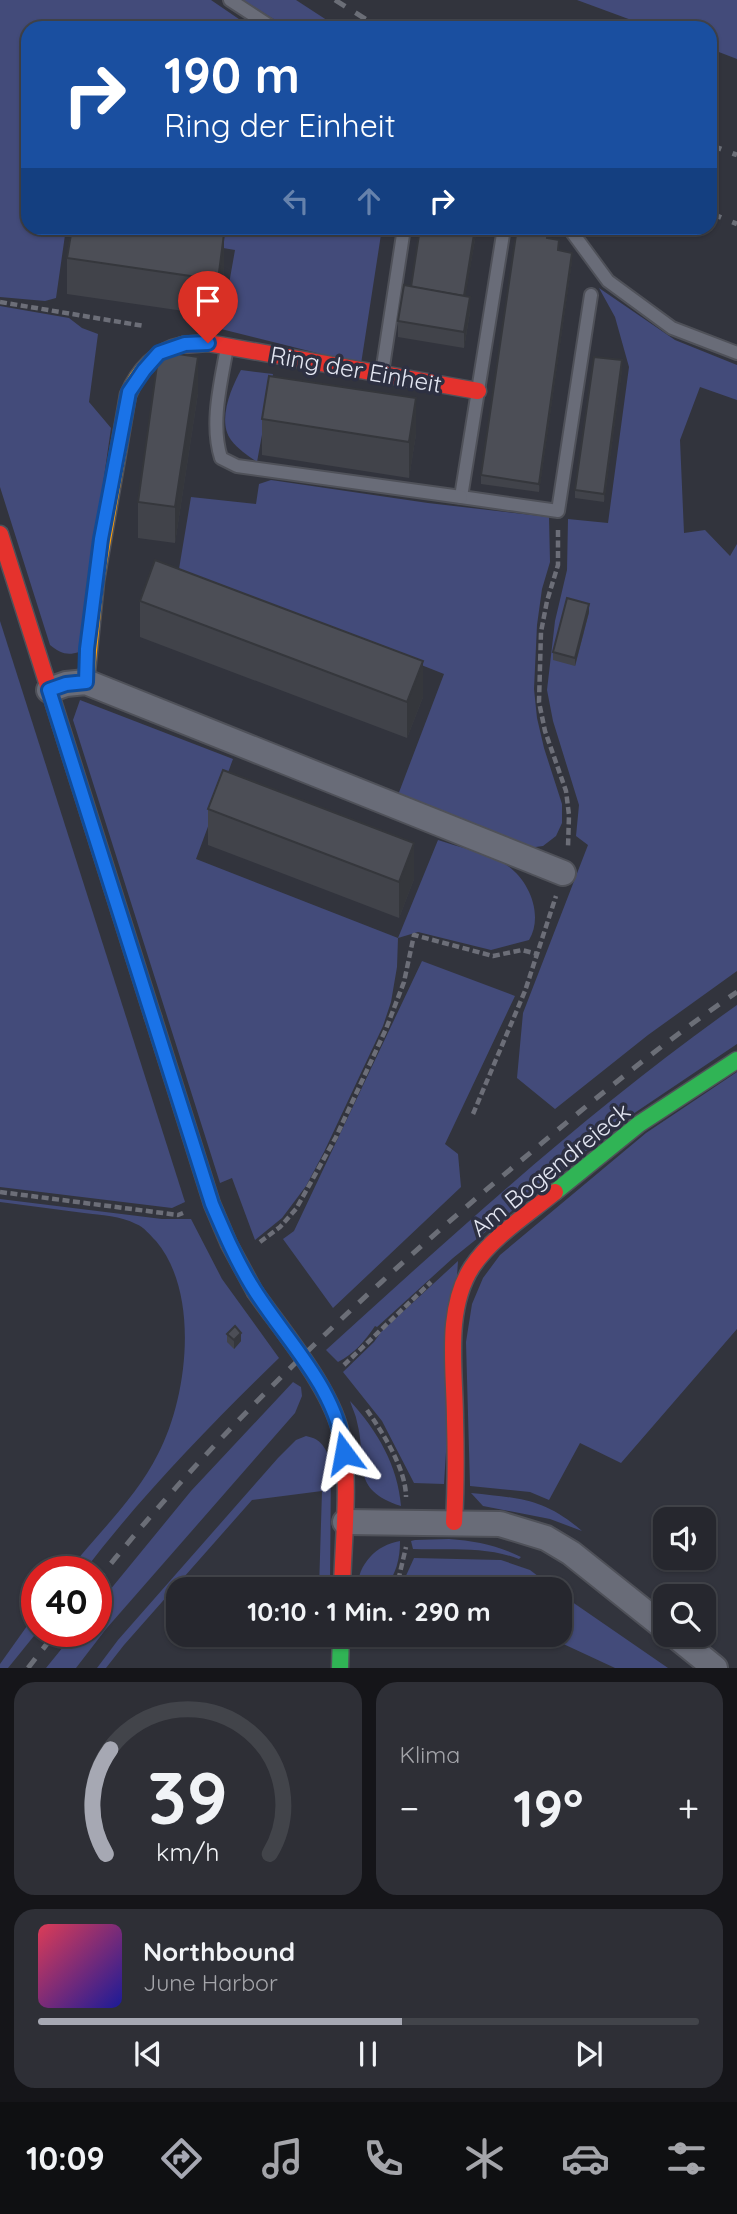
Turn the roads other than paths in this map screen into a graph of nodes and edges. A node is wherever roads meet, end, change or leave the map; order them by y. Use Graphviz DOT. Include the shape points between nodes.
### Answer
graph roads {
  1 [pos="230,0"];
  2 [pos="262,21"];
  3 [pos="403,235"];
  4 [pos="503,235"];
  5 [pos="574,235"];
  6 [pos="590,295"];
  7 [pos="227,347"];
  8 [pos="737,353"];
  9 [pos="382,374"];
  10 [pos="478,391"];
  11 [pos="461,497"];
  12 [pos="0,534"];
  13 [pos="86,682"];
  14 [pos="49,690"];
  15 [pos="563,873"];
  16 [pos="737,1060"];
  17 [pos="345,1522"];
  18 [pos="454,1522"];
  19 [pos="343,1577"];
  20 [pos="653,1618"];
  21 [pos="341,1647"];
  22 [pos="689,1647"];
  23 [pos="340,1668"];
  24 [pos="715,1668"];
  1 -- 2 [label="lane"];
  3 -- 9 [label="lane"];
  4 -- 10 [label="lane"];
  5 -- 8 [label="lane" via="608,281 672,328"];
  6 -- 11 [label="lane" via="558,511"];
  7 -- 9 [label="street, Ring der Einheit"];
  7 -- 11 [label="lane" via="216,421 221,458 237,466"];
  7 -- 13 [label="street, Ring der Einheit" via="185,344 159,353 129,392 101,539"];
  9 -- 10 [label="street, Ring der Einheit"];
  10 -- 11 [label="lane"];
  12 -- 14 [label="street"];
  13 -- 14 [label="street"];
  13 -- 15 [label="street"];
  14 -- 17 [label="street" via="212,1204 252,1287 314,1375 335,1415 345,1468"];
  16 -- 18 [label="street, Am Bogendreieck" via="639,1124 476,1260 464,1281 456,1318"];
  17 -- 18 [label="street"];
  17 -- 19 [label="street"];
  18 -- 20 [label="street" via="500,1524 546,1538"];
  21 -- 23 [label="street"];
  22 -- 24 [label="street"];
}
